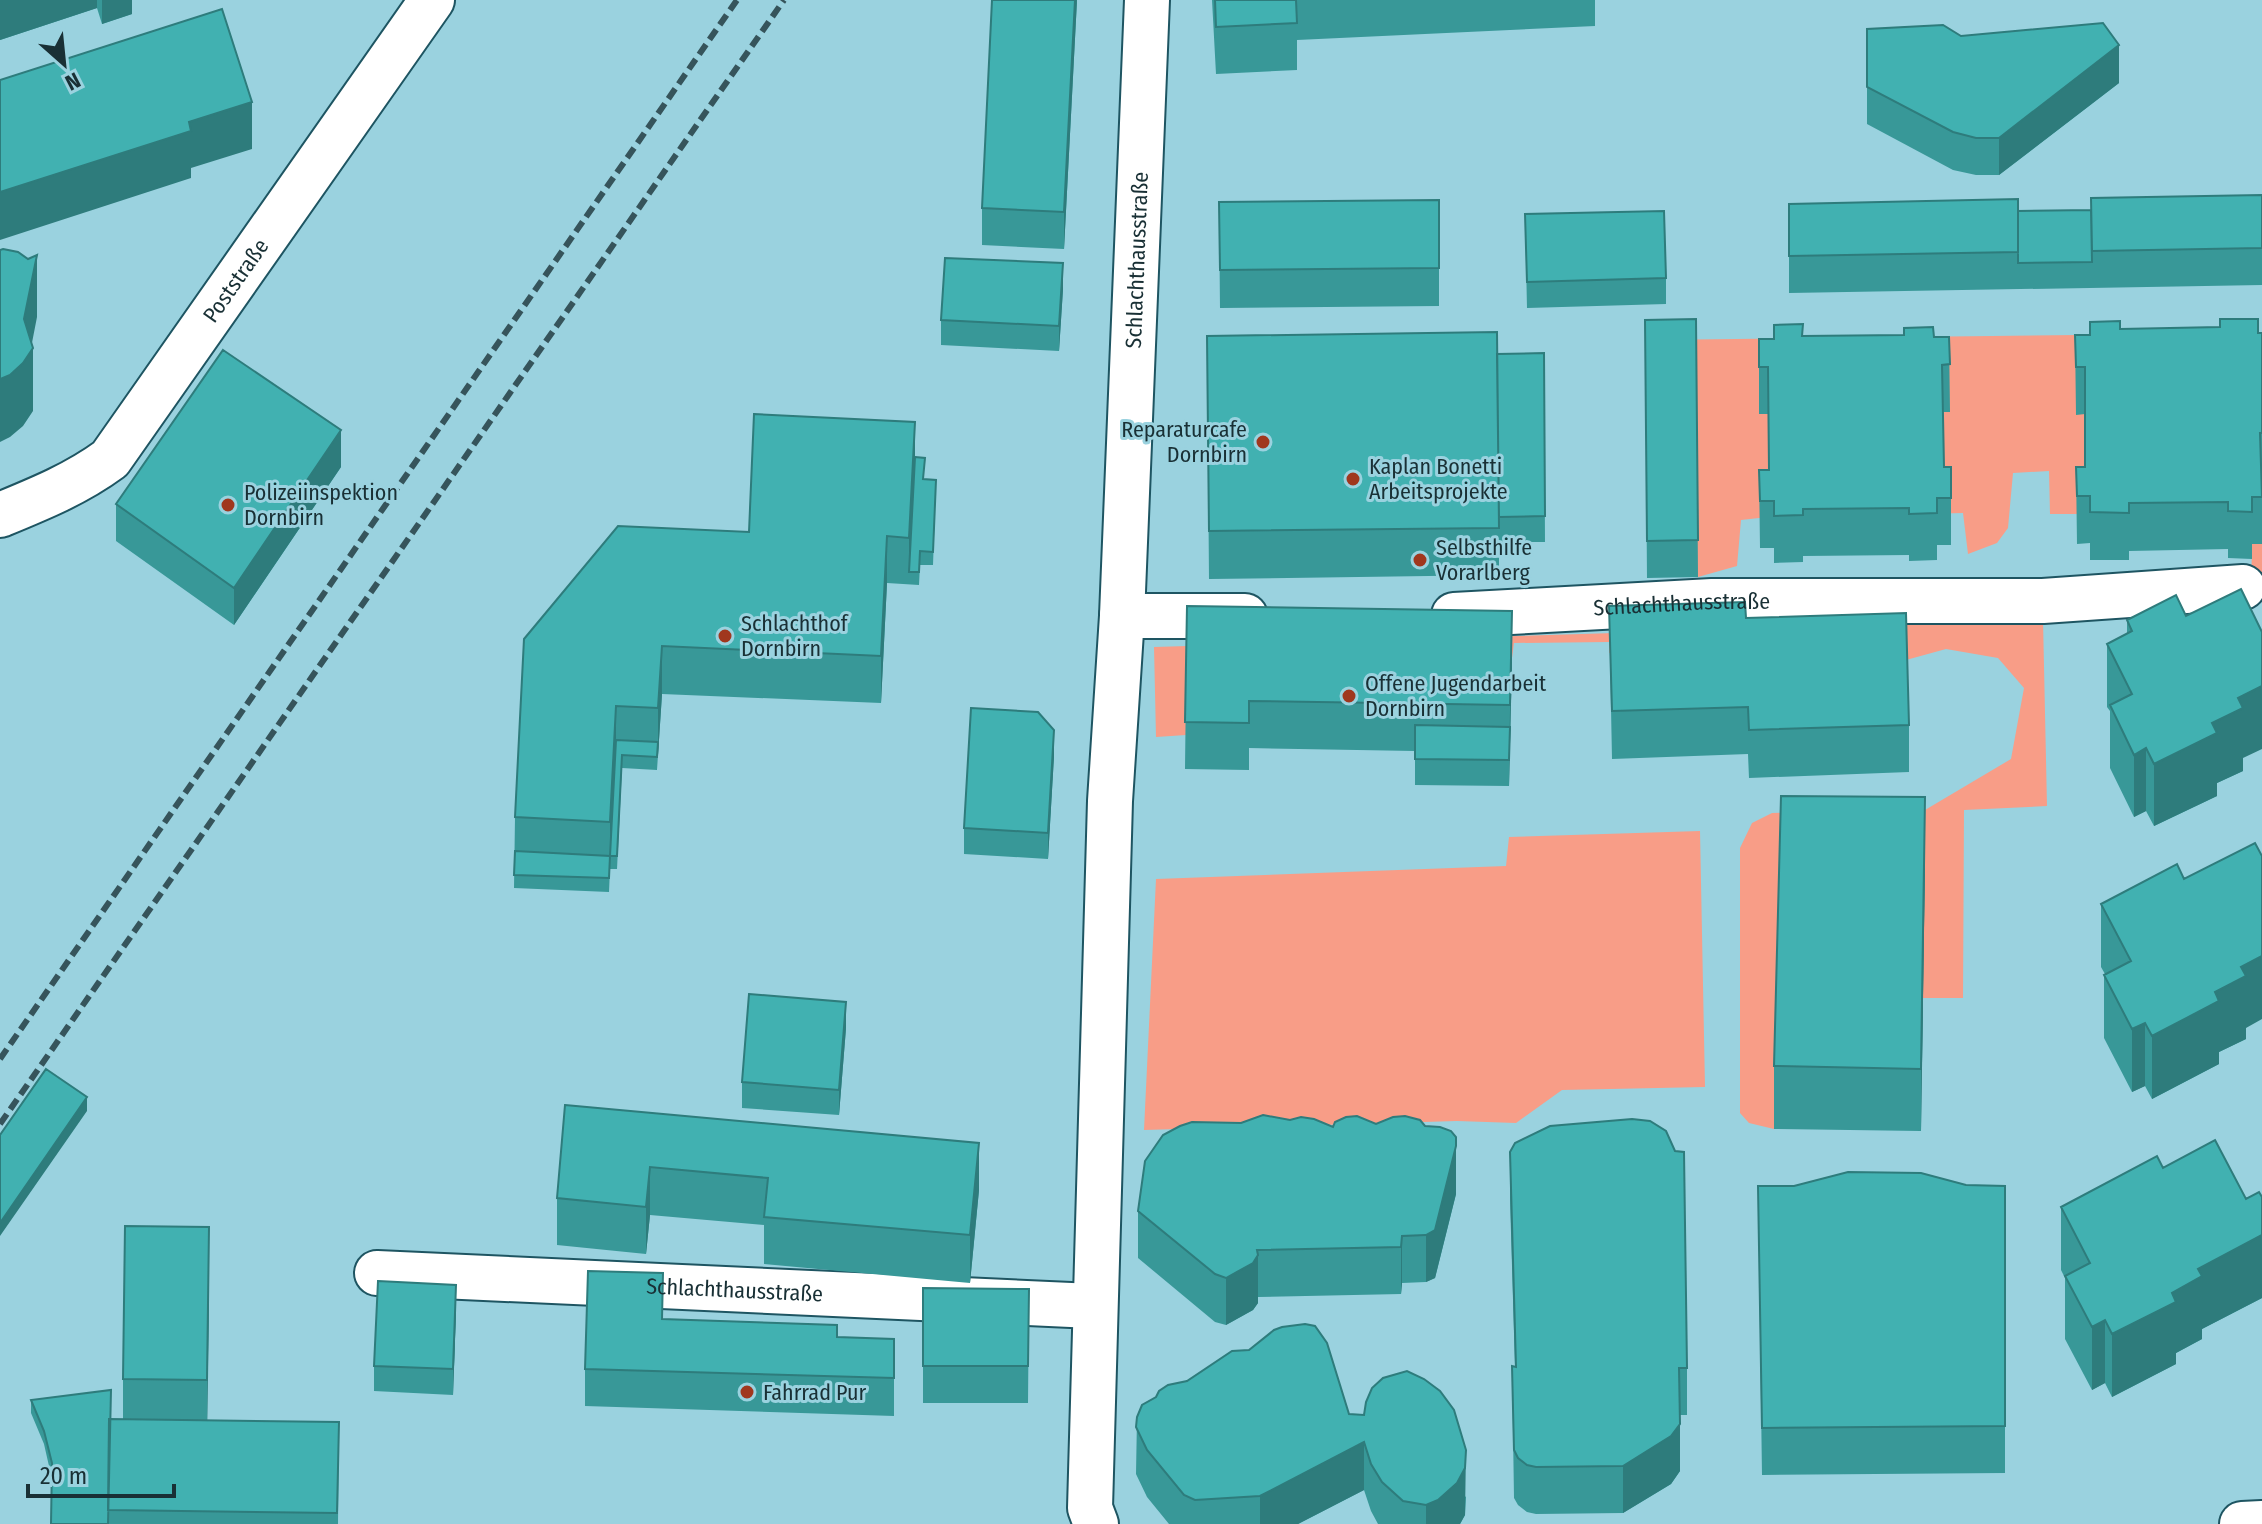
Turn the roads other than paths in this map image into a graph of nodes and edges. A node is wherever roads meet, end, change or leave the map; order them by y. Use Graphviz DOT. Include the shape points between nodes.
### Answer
graph roads {
  1 [pos="432,0"];
  2 [pos="1147,0"];
  3 [pos="0,515"];
  4 [pos="2243,587"];
  5 [pos="1122,616"];
  6 [pos="1292,617"];
  7 [pos="1418,617"];
  8 [pos="377,1273"];
  9 [pos="1093,1306"];
  10 [pos="2262,1523"];
  11 [pos="1096,1524"];
  12 [pos="2242,1524"];
  1 -- 3 [label="street, Poststraße" via="110,459 54,493"];
  2 -- 5 [label="street, Schlachthausstraße"];
  4 -- 7 [label="street, Schlachthausstraße" via="2043,601 1712,601"];
  5 -- 6 [label="street"];
  5 -- 9 [label="street, Schlachthausstraße" via="1110,801"];
  8 -- 9 [label="street, Schlachthausstraße"];
  9 -- 11 [label="street, Schlachthausstraße" via="1090,1508"];
  10 -- 12 [label="street"];
}
